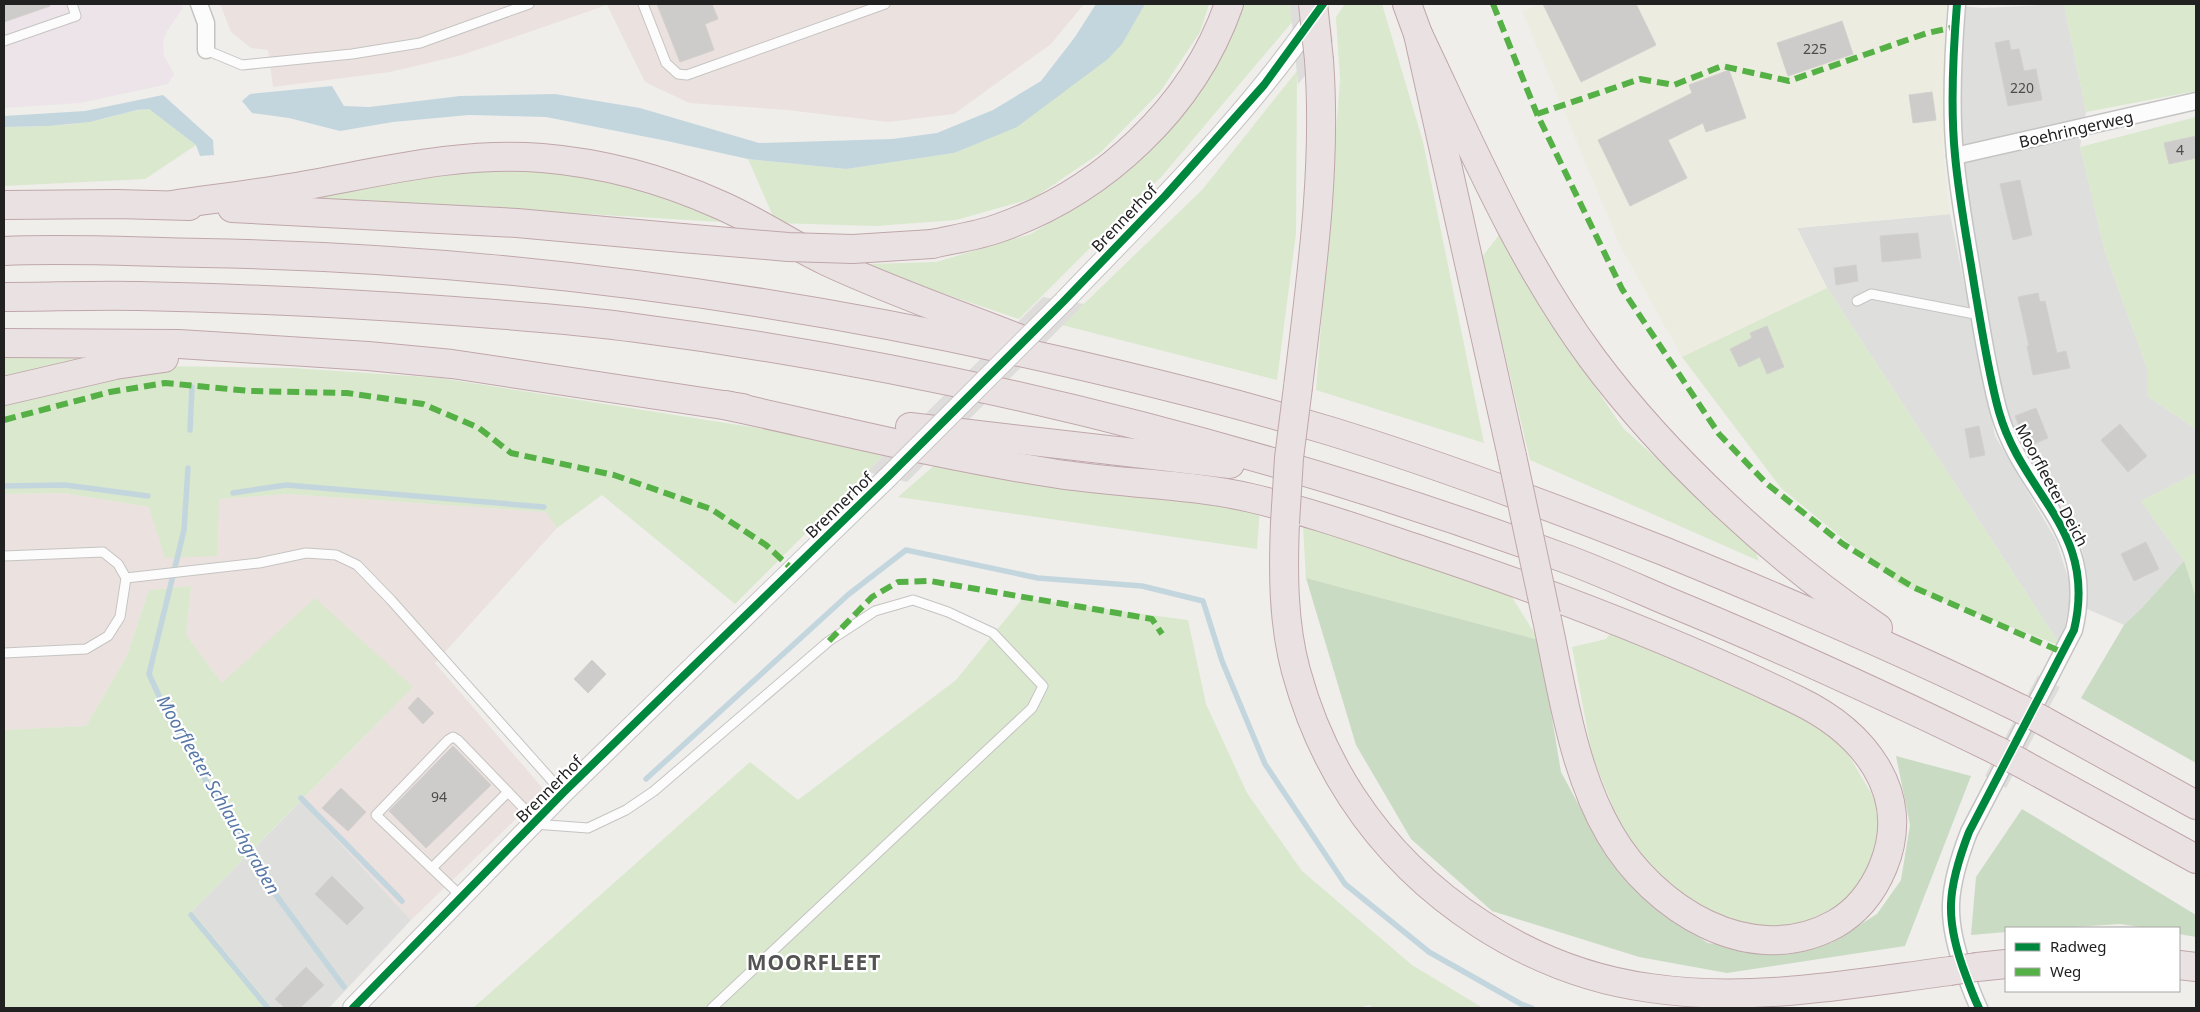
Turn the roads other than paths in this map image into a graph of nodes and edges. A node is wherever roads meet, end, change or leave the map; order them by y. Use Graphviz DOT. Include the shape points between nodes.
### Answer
graph roads {
  1 [pos="72,4"];
  2 [pos="199,4"];
  3 [pos="529,4"];
  4 [pos="644,4"];
  5 [pos="885,4"];
  6 [pos="1229,4"];
  7 [pos="1313,4"];
  8 [pos="1323,4"];
  9 [pos="1408,4"];
  10 [pos="1957,4"];
  11 [pos="1418,34"];
  12 [pos="4,41"];
  13 [pos="206,50"];
  14 [pos="2196,101"];
  15 [pos="1955,156"];
  16 [pos="172,204"];
  17 [pos="4,205"];
  18 [pos="4,251"];
  19 [pos="4,297"];
  20 [pos="1857,302"];
  21 [pos="1980,315"];
  22 [pos="4,343"];
  23 [pos="275,351"];
  24 [pos="1103,370"];
  25 [pos="4,391"];
  26 [pos="725,405"];
  27 [pos="1318,474"];
  28 [pos="4,556"];
  29 [pos="126,578"];
  30 [pos="4,653"];
  31 [pos="1932,665"];
  32 [pos="508,792"];
  33 [pos="563,793"];
  34 [pos="2196,804"];
  35 [pos="535,823"];
  36 [pos="2196,859"];
  37 [pos="432,868"];
  38 [pos="462,897"];
  39 [pos="2005,964"];
  40 [pos="2180,965"];
  41 [pos="2196,967"];
  42 [pos="354,1008"];
  43 [pos="712,1008"];
  44 [pos="1979,1008"];
  1 -- 12 [label="lane" via="76,16"];
  2 -- 13 [label="street" via="206,23"];
  3 -- 13 [label="lane" via="420,44 352,54 242,65"];
  4 -- 5 [label="lane" via="666,64 678,74 687,75"];
  6 -- 16 [label="highway, bridge" via="1196,73 1171,107 1114,164 1072,193 1036,212 999,228 932,244 853,249 788,247 517,223"];
  7 -- 39 [label="highway, bridge" via="1322,129 1319,186 1289,458 1284,574 1290,641 1298,678 1321,739 1352,798 1421,878 1465,915 1520,946 1582,973 1613,982 1651,989 1770,993"];
  8 -- 33 [label="street, Brennerhof, bridge" via="1264,85 1165,196 1064,301"];
  9 -- 11 [label="highway"];
  10 -- 15 [label="street, Moorfleeter Deich"];
  11 -- 26 [label="highway, bridge" via="1512,456 1546,615 1574,741 1596,808 1630,864 1654,890 1705,925 1736,935 1787,939 1835,924 1866,899 1886,859 1892,830 1890,801 1879,769 1861,745 1837,724 1810,706 1744,674 1630,626 1488,572 1298,510 1204,488 1081,478 1010,467"];
  11 -- 31 [label="highway" via="1526,253 1592,357 1631,407 1674,455 1785,557 1847,607"];
  14 -- 15 [label="street, Boehringerweg"];
  15 -- 21 [label="street, Moorfleeter Deich"];
  16 -- 17 [label="highway"];
  16 -- 24 [label="highway" via="295,187 392,168 482,157 542,158 598,166 663,182 719,204 826,261 879,284"];
  18 -- 24 [label="highway" via="353,258 519,270 642,284 832,313"];
  19 -- 27 [label="highway" via="134,296 358,304 634,328 818,356 954,382 1147,428"];
  20 -- 21 [label="lane" via="1871,294"];
  21 -- 44 [label="street, Moorfleeter Deich" via="2000,412 2012,446 2066,534 2076,561 2080,591 2074,630 1969,832 1957,862 1950,921 1955,948"];
  22 -- 23 [label="highway" via="179,344"];
  23 -- 25 [label="highway" via="115,364"];
  23 -- 26 [label="highway" via="452,364"];
  24 -- 31 [label="highway" via="1320,429 1463,476 1575,516 1776,596"];
  26 -- 27 [label="highway"];
  27 -- 36 [label="highway" via="1567,559 1756,638 2008,757"];
  28 -- 29 [label="lane" via="103,552 118,564"];
  29 -- 30 [label="lane" via="120,617 108,636 86,649"];
  29 -- 33 [label="lane" via="213,570 306,553 336,555 357,566 391,600"];
  31 -- 34 [label="highway" via="2031,714"];
  32 -- 35 [label="lane"];
  32 -- 37 [label="lane"];
  32 -- 37 [label="lane" via="458,740 454,737 448,740 376,815"];
  33 -- 35 [label="street, Brennerhof"];
  35 -- 38 [label="street, Brennerhof"];
  35 -- 43 [label="lane" via="588,828 626,810 654,791 829,641 875,610 913,600 993,633 1042,686 1032,708"];
  37 -- 38 [label="lane"];
  38 -- 42 [label="street, Brennerhof"];
  40 -- 41 [label="highway"];
}
